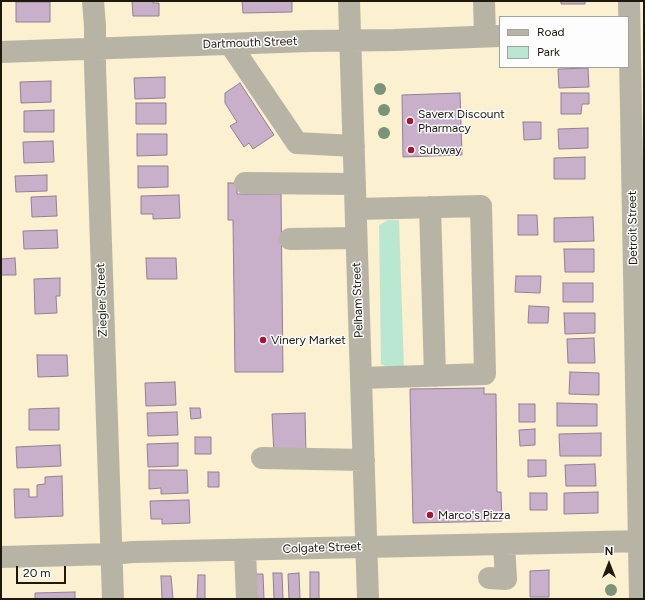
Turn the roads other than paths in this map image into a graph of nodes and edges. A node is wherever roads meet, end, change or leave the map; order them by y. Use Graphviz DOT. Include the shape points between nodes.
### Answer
graph roads {
  1 [pos="93,1"];
  2 [pos="349,1"];
  3 [pos="484,1"];
  4 [pos="629,1"];
  5 [pos="493,36"];
  6 [pos="634,36"];
  7 [pos="350,41"];
  8 [pos="230,44"];
  9 [pos="95,48"];
  10 [pos="1,52"];
  11 [pos="354,146"];
  12 [pos="246,183"];
  13 [pos="355,184"];
  14 [pos="430,207"];
  15 [pos="356,209"];
  16 [pos="356,238"];
  17 [pos="290,239"];
  18 [pos="435,376"];
  19 [pos="361,378"];
  20 [pos="262,458"];
  21 [pos="364,460"];
  22 [pos="641,542"];
  23 [pos="504,544"];
  24 [pos="366,546"];
  25 [pos="245,550"];
  26 [pos="111,554"];
  27 [pos="1,557"];
  28 [pos="489,578"];
  29 [pos="113,599"];
  30 [pos="246,599"];
  31 [pos="368,599"];
  32 [pos="640,599"];
  1 -- 9 [label="street, Ziegler Street"];
  2 -- 7 [label="street, Pelham Street"];
  3 -- 5 [label="street"];
  4 -- 6 [label="street, Detroit Street"];
  5 -- 7 [label="street, Dartmouth Street"];
  6 -- 22 [label="street, Detroit Street"];
  7 -- 8 [label="street, Dartmouth Street"];
  7 -- 11 [label="street, Pelham Street"];
  8 -- 9 [label="street, Dartmouth Street"];
  8 -- 11 [label="street" via="297,143"];
  9 -- 10 [label="street, Dartmouth Street"];
  9 -- 26 [label="street, Ziegler Street"];
  11 -- 13 [label="street, Pelham Street"];
  12 -- 13 [label="street"];
  13 -- 15 [label="street, Pelham Street"];
  14 -- 15 [label="street"];
  14 -- 18 [label="street"];
  14 -- 18 [label="street" via="481,206 485,374"];
  15 -- 16 [label="street, Pelham Street"];
  16 -- 17 [label="street"];
  16 -- 19 [label="street, Pelham Street"];
  18 -- 19 [label="street"];
  19 -- 21 [label="street, Pelham Street"];
  20 -- 21 [label="street"];
  21 -- 24 [label="street, Pelham Street"];
  22 -- 23 [label="street, Colgate Street"];
  22 -- 32 [label="street, Detroit Street"];
  23 -- 24 [label="street, Colgate Street"];
  23 -- 28 [label="street" via="506,579"];
  24 -- 25 [label="street, Colgate Street"];
  24 -- 31 [label="street, Pelham Street"];
  25 -- 26 [label="street, Colgate Street"];
  25 -- 30 [label="street"];
  26 -- 27 [label="street, Colgate Street"];
  26 -- 29 [label="street, Ziegler Street"];
}
